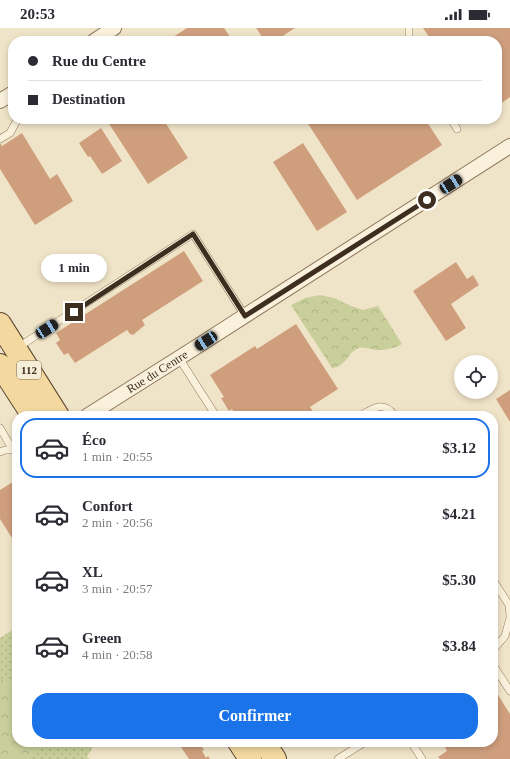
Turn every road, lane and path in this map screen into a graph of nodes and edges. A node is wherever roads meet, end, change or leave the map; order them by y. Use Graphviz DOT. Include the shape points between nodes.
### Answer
graph roads {
  1 [pos="114,28"];
  2 [pos="102,36"];
  3 [pos="15,124"];
  4 [pos="454,124"];
  5 [pos="457,129"];
  6 [pos="0,139"];
  7 [pos="510,146"];
  8 [pos="245,316"];
  9 [pos="0,324"];
  10 [pos="16,349"];
  11 [pos="179,358"];
  12 [pos="1,370"];
  13 [pos="30,411"];
  14 [pos="55,411"];
  15 [pos="95,411"];
  16 [pos="213,411"];
  17 [pos="367,411"];
  18 [pos="391,411"];
  19 [pos="0,428"];
  20 [pos="12,446"];
  21 [pos="12,451"];
  22 [pos="0,452"];
  23 [pos="498,588"];
  24 [pos="510,617"];
  25 [pos="498,644"];
  26 [pos="498,673"];
  27 [pos="510,691"];
  28 [pos="242,747"];
  29 [pos="267,747"];
  30 [pos="357,747"];
  31 [pos="414,747"];
  32 [pos="250,759"];
  33 [pos="275,759"];
  34 [pos="338,759"];
  35 [pos="422,759"];
  1 -- 2 [label="street"];
  3 -- 6 [label="lane" via="10,133"];
  4 -- 5 [label="lane"];
  7 -- 8 [label="street, Rue du Centre"];
  8 -- 10 [label="lane" via="193,234"];
  8 -- 11 [label="street, Rue du Centre"];
  9 -- 10 [label="main road, 112"];
  10 -- 14 [label="main road, 112"];
  11 -- 15 [label="street, Rue du Centre"];
  11 -- 16 [label="lane"];
  12 -- 13 [label="main road, 112"];
  17 -- 18 [label="lane" via="380,406"];
  19 -- 20 [label="lane"];
  21 -- 22 [label="lane"];
  23 -- 24 [label="lane" via="509,605"];
  24 -- 25 [label="lane" via="505,636"];
  26 -- 27 [label="lane"];
  28 -- 32 [label="main road"];
  29 -- 33 [label="main road"];
  30 -- 34 [label="lane"];
  31 -- 35 [label="lane"];
}
